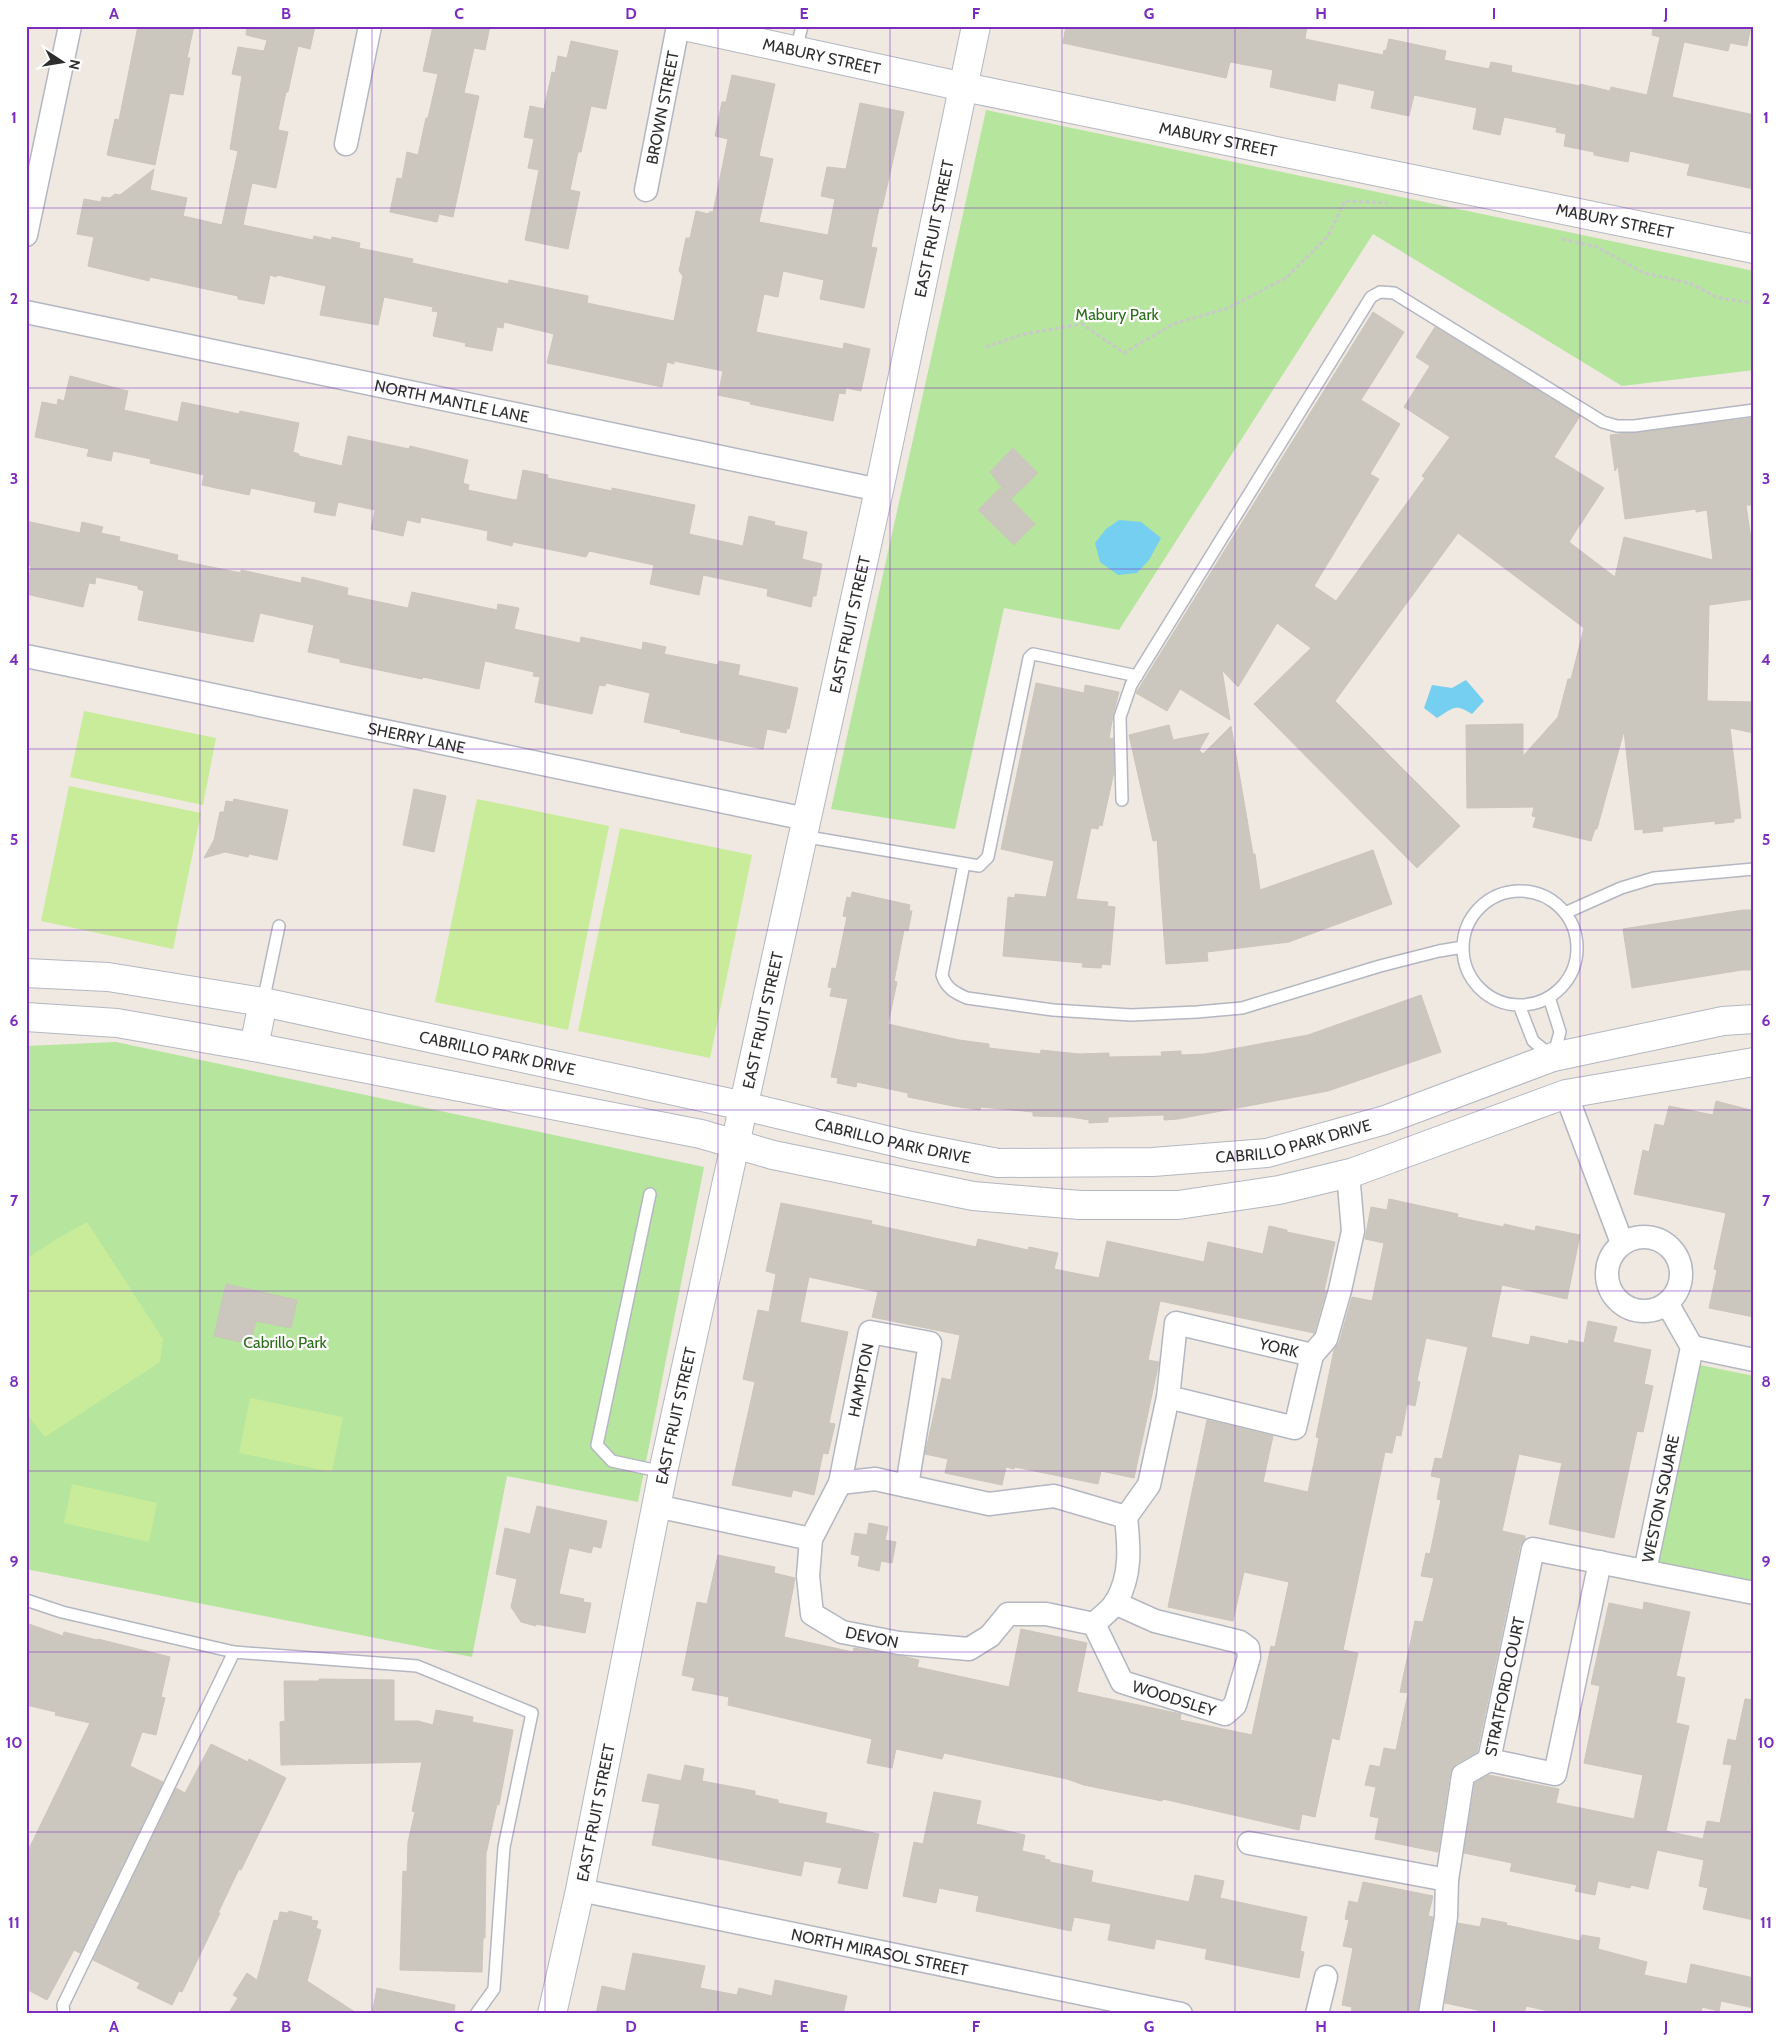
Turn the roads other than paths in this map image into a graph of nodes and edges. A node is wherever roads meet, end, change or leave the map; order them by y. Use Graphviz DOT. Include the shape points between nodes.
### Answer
graph roads {
  1 [pos="70,26"];
  2 [pos="370,26"];
  3 [pos="678,26"];
  4 [pos="684,26"];
  5 [pos="976,26"];
  6 [pos="799,38"];
  7 [pos="964,87"];
  8 [pos="346,144"];
  9 [pos="646,190"];
  10 [pos="26,235"];
  11 [pos="1754,249"];
  12 [pos="26,312"];
  13 [pos="1754,410"];
  14 [pos="878,490"];
  15 [pos="26,656"];
  16 [pos="1137,676"];
  17 [pos="1122,800"];
  18 [pos="804,828"];
  19 [pos="964,864"];
  20 [pos="1754,869"];
  21 [pos="1565,914"];
  22 [pos="279,926"];
  23 [pos="1463,947"];
  24 [pos="26,973"];
  25 [pos="1549,997"];
  26 [pos="263,1002"];
  27 [pos="1519,1005"];
  28 [pos="26,1017"];
  29 [pos="1754,1019"];
  30 [pos="254,1047"];
  31 [pos="1553,1057"];
  32 [pos="1754,1062"];
  33 [pos="1566,1094"];
  34 [pos="744,1106"];
  35 [pos="736,1144"];
  36 [pos="1348,1173"];
  37 [pos="650,1194"];
  38 [pos="1622,1243"];
  39 [pos="1667,1303"];
  40 [pos="1692,1347"];
  41 [pos="1312,1355"];
  42 [pos="1754,1360"];
  43 [pos="1168,1397"];
  44 [pos="663,1472"];
  45 [pos="840,1483"];
  46 [pos="907,1486"];
  47 [pos="656,1506"];
  48 [pos="1126,1517"];
  49 [pos="811,1539"];
  50 [pos="1600,1562"];
  51 [pos="1645,1571"];
  52 [pos="1754,1593"];
  53 [pos="26,1600"];
  54 [pos="1115,1603"];
  55 [pos="1094,1624"];
  56 [pos="234,1652"];
  57 [pos="1489,1760"];
  58 [pos="1249,1843"];
  59 [pos="1447,1880"];
  60 [pos="580,1890"];
  61 [pos="1326,1976"];
  62 [pos="64,2014"];
  63 [pos="476,2014"];
  64 [pos="552,2014"];
  65 [pos="1181,2014"];
  66 [pos="1317,2014"];
  67 [pos="1430,2014"];
  1 -- 10 [label="street"];
  2 -- 8 [label="street"];
  3 -- 9 [label="street, BROWN STREET"];
  4 -- 6 [label="street, MABURY STREET"];
  5 -- 7 [label="street, EAST FRUIT STREET"];
  6 -- 7 [label="street, MABURY STREET"];
  7 -- 11 [label="street, MABURY STREET"];
  7 -- 14 [label="street, EAST FRUIT STREET"];
  12 -- 14 [label="street, NORTH MANTLE LANE"];
  13 -- 16 [label="lane" via="1634,426 1603,422 1394,293 1380,292 1371,297"];
  14 -- 18 [label="street, EAST FRUIT STREET"];
  15 -- 18 [label="street, SHERRY LANE"];
  16 -- 17 [label="lane" via="1120,717"];
  16 -- 19 [label="lane" via="1033,654 1029,658 988,857 979,866"];
  18 -- 19 [label="lane"];
  18 -- 34 [label="street, EAST FRUIT STREET"];
  19 -- 23 [label="lane" via="942,975 955,993 967,998 1053,1010 1131,1015 1242,1008 1380,966"];
  20 -- 21 [label="lane" via="1654,878 1621,888"];
  21 -- 23 [label="lane" via="1552,901 1537,894 1519,891 1502,894 1486,902 1474,914 1466,930"];
  21 -- 25 [label="lane" via="1574,930 1575,959 1564,985"];
  22 -- 26 [label="lane"];
  23 -- 27 [label="lane" via="1465,965 1485,994 1501,1002"];
  24 -- 26 [label="street, CABRILLO PARK DRIVE" via="108,977"];
  25 -- 27 [label="lane"];
  25 -- 31 [label="lane" via="1560,1032"];
  26 -- 30 [label="street"];
  26 -- 34 [label="street, CABRILLO PARK DRIVE"];
  27 -- 31 [label="lane" via="1533,1041"];
  28 -- 30 [label="street" via="117,1023"];
  29 -- 31 [label="street, CABRILLO PARK DRIVE" via="1723,1021"];
  30 -- 35 [label="street" via="701,1134"];
  31 -- 34 [label="street, CABRILLO PARK DRIVE" via="1385,1120 1267,1153 1153,1162 998,1163 910,1146"];
  32 -- 33 [label="street"];
  33 -- 36 [label="street"];
  33 -- 38 [label="street"];
  34 -- 35 [label="street, EAST FRUIT STREET"];
  35 -- 36 [label="street" via="774,1155 973,1196 1080,1205 1178,1204 1278,1190"];
  35 -- 44 [label="street, EAST FRUIT STREET"];
  36 -- 41 [label="street" via="1353,1231 1326,1339"];
  37 -- 44 [label="lane" via="597,1445 612,1462"];
  38 -- 39 [label="street" via="1646,1236 1670,1246 1681,1269 1681,1282"];
  38 -- 39 [label="street" via="1613,1252 1606,1274 1614,1296 1633,1310 1651,1310"];
  39 -- 40 [label="street"];
  40 -- 42 [label="street"];
  40 -- 51 [label="street, WESTON SQUARE"];
  41 -- 43 [label="street, YORK" via="1295,1428"];
  41 -- 43 [label="street, YORK" via="1176,1323"];
  43 -- 48 [label="street, YORK" via="1149,1485"];
  44 -- 47 [label="street, EAST FRUIT STREET"];
  45 -- 46 [label="street" via="875,1479"];
  45 -- 46 [label="street, HAMPTON" via="870,1332 930,1343"];
  45 -- 49 [label="street"];
  46 -- 48 [label="street" via="989,1504 1054,1496"];
  47 -- 49 [label="street"];
  47 -- 60 [label="street, EAST FRUIT STREET"];
  48 -- 54 [label="street" via="1130,1554 1124,1585"];
  49 -- 55 [label="street, DEVON" via="808,1576 812,1614 842,1632 899,1643 970,1649 990,1636 1008,1614 1046,1614"];
  50 -- 51 [label="street, STRATFORD COURT"];
  50 -- 57 [label="street, STRATFORD COURT" via="1533,1549"];
  50 -- 57 [label="street, STRATFORD COURT" via="1555,1774"];
  51 -- 52 [label="street, WESTON SQUARE"];
  53 -- 56 [label="lane" via="62,1612"];
  54 -- 55 [label="street"];
  54 -- 55 [label="street, WOODSLEY" via="1155,1621 1240,1642 1248,1648 1249,1657 1235,1705 1225,1714 1122,1682"];
  56 -- 62 [label="lane" via="63,2005"];
  56 -- 63 [label="lane" via="418,1666 532,1713 504,1847 494,1989"];
  57 -- 59 [label="street" via="1463,1775"];
  58 -- 59 [label="street"];
  59 -- 67 [label="street" via="1446,1917"];
  60 -- 64 [label="street, EAST FRUIT STREET"];
  60 -- 65 [label="street, NORTH MIRASOL STREET"];
  61 -- 66 [label="street"];
}
